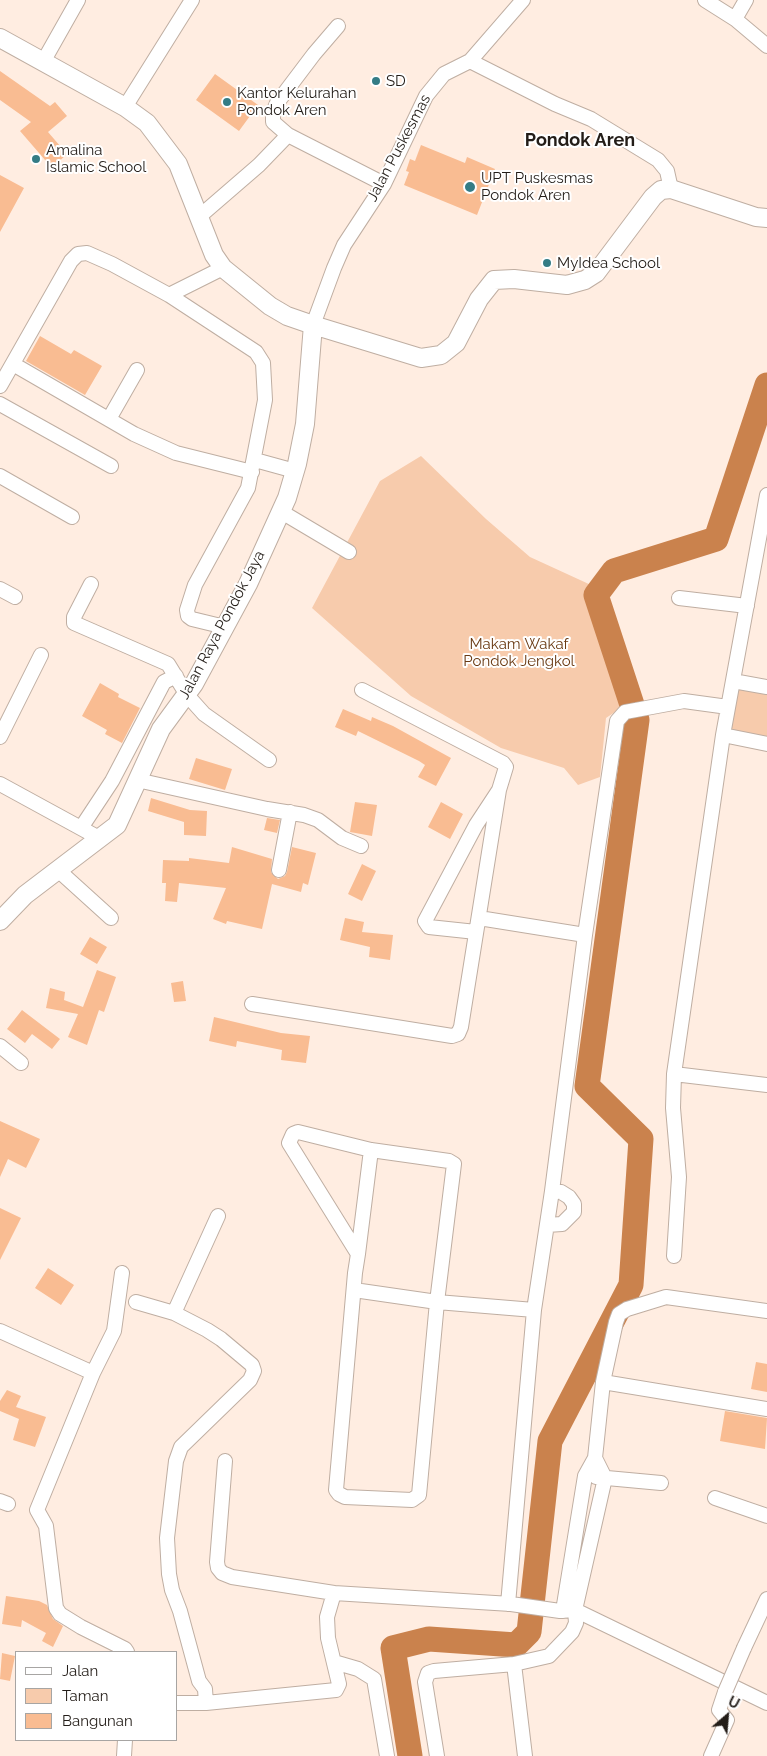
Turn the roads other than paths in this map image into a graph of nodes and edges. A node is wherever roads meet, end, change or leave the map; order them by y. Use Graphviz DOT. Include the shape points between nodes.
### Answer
graph roads {
  1 [pos="78,0"];
  2 [pos="192,0"];
  3 [pos="523,0"];
  4 [pos="705,0"];
  5 [pos="746,0"];
  6 [pos="734,19"];
  7 [pos="338,26"];
  8 [pos="0,38"];
  9 [pos="767,46"];
  10 [pos="470,61"];
  11 [pos="43,62"];
  12 [pos="125,106"];
  13 [pos="288,135"];
  14 [pos="384,184"];
  15 [pos="671,189"];
  16 [pos="200,216"];
  17 [pos="767,218"];
  18 [pos="213,272"];
  19 [pos="170,295"];
  20 [pos="313,325"];
  21 [pos="12,364"];
  22 [pos="137,370"];
  23 [pos="0,386"];
  24 [pos="0,404"];
  25 [pos="109,419"];
  26 [pos="111,466"];
  27 [pos="254,466"];
  28 [pos="295,471"];
  29 [pos="0,476"];
  30 [pos="767,495"];
  31 [pos="280,511"];
  32 [pos="72,517"];
  33 [pos="349,552"];
  34 [pos="91,584"];
  35 [pos="0,589"];
  36 [pos="15,597"];
  37 [pos="679,598"];
  38 [pos="747,606"];
  39 [pos="225,627"];
  40 [pos="41,655"];
  41 [pos="176,676"];
  42 [pos="733,681"];
  43 [pos="767,687"];
  44 [pos="362,690"];
  45 [pos="187,695"];
  46 [pos="728,707"];
  47 [pos="723,735"];
  48 [pos="0,737"];
  49 [pos="767,744"];
  50 [pos="269,760"];
  51 [pos="137,780"];
  52 [pos="0,784"];
  53 [pos="499,790"];
  54 [pos="290,812"];
  55 [pos="81,828"];
  56 [pos="103,836"];
  57 [pos="361,846"];
  58 [pos="58,870"];
  59 [pos="279,870"];
  60 [pos="111,918"];
  61 [pos="479,918"];
  62 [pos="0,921"];
  63 [pos="476,932"];
  64 [pos="585,935"];
  65 [pos="252,1004"];
  66 [pos="0,1046"];
  67 [pos="21,1063"];
  68 [pos="674,1074"];
  69 [pos="767,1085"];
  70 [pos="371,1150"];
  71 [pos="552,1191"];
  72 [pos="218,1216"];
  73 [pos="547,1225"];
  74 [pos="358,1254"];
  75 [pos="674,1256"];
  76 [pos="122,1273"];
  77 [pos="354,1290"];
  78 [pos="136,1302"];
  79 [pos="437,1302"];
  80 [pos="534,1310"];
  81 [pos="174,1312"];
  82 [pos="767,1312"];
  83 [pos="0,1331"];
  84 [pos="93,1373"];
  85 [pos="603,1382"];
  86 [pos="767,1409"];
  87 [pos="595,1458"];
  88 [pos="225,1461"];
  89 [pos="585,1476"];
  90 [pos="605,1478"];
  91 [pos="661,1483"];
  92 [pos="715,1498"];
  93 [pos="767,1516"];
  94 [pos="334,1593"];
  95 [pos="767,1599"];
  96 [pos="510,1604"];
  97 [pos="566,1611"];
  98 [pos="126,1651"];
  99 [pos="334,1662"];
  100 [pos="514,1664"];
  101 [pos="178,1703"];
  102 [pos="203,1703"];
  103 [pos="767,1703"];
  104 [pos="125,1741"];
  105 [pos="124,1756"];
  106 [pos="387,1756"];
  107 [pos="437,1756"];
  108 [pos="525,1756"];
  109 [pos="711,1756"];
  1 -- 11 [label="street"];
  2 -- 12 [label="street"];
  3 -- 10 [label="street, Jalan Puskesmas"];
  4 -- 6 [label="street"];
  5 -- 6 [label="street"];
  6 -- 9 [label="street"];
  7 -- 13 [label="street" via="277,102 274,122"];
  8 -- 11 [label="main road"];
  10 -- 14 [label="street, Jalan Puskesmas" via="444,74 434,84"];
  10 -- 15 [label="street" via="591,119 651,156 667,171"];
  11 -- 12 [label="main road"];
  12 -- 16 [label="main road" via="147,123 178,164"];
  13 -- 14 [label="street"];
  13 -- 16 [label="street" via="260,165"];
  14 -- 20 [label="street, Jalan Puskesmas" via="344,245"];
  15 -- 17 [label="main road"];
  15 -- 20 [label="main road" via="661,190 653,197 596,273 585,280 567,285 514,278 494,280 479,299 456,343 441,355 421,358"];
  16 -- 18 [label="main road"];
  18 -- 19 [label="street"];
  18 -- 20 [label="main road" via="287,316"];
  19 -- 21 [label="street" via="87,252 78,254"];
  19 -- 27 [label="street" via="256,352 263,364 266,400"];
  20 -- 28 [label="main road, Jalan Raya Pondok Jaya" via="305,424"];
  21 -- 23 [label="street"];
  21 -- 25 [label="street"];
  22 -- 25 [label="street"];
  24 -- 26 [label="street"];
  25 -- 27 [label="street" via="176,453"];
  27 -- 28 [label="street"];
  27 -- 39 [label="street" via="237,510 195,586 187,610 192,619"];
  28 -- 31 [label="main road, Jalan Raya Pondok Jaya"];
  29 -- 32 [label="street"];
  30 -- 38 [label="street"];
  31 -- 33 [label="street"];
  31 -- 39 [label="main road, Jalan Raya Pondok Jaya"];
  34 -- 41 [label="street" via="74,623 168,664"];
  35 -- 36 [label="street"];
  37 -- 38 [label="street"];
  38 -- 42 [label="street"];
  39 -- 45 [label="main road, Jalan Raya Pondok Jaya"];
  40 -- 48 [label="street"];
  41 -- 45 [label="street"];
  41 -- 55 [label="street" via="164,682 112,781"];
  42 -- 43 [label="street"];
  42 -- 46 [label="street"];
  44 -- 53 [label="street" via="503,763 506,772"];
  45 -- 50 [label="street" via="204,714"];
  45 -- 51 [label="main road, Jalan Raya Pondok Jaya" via="161,729"];
  46 -- 47 [label="street"];
  46 -- 64 [label="street" via="684,701 625,712 617,721"];
  47 -- 49 [label="street"];
  47 -- 68 [label="street"];
  51 -- 54 [label="street"];
  51 -- 56 [label="main road, Jalan Raya Pondok Jaya" via="117,825"];
  52 -- 55 [label="street"];
  53 -- 61 [label="street"];
  53 -- 63 [label="street" via="476,825 425,922 429,926"];
  54 -- 57 [label="street" via="318,820 342,838"];
  54 -- 59 [label="street"];
  55 -- 56 [label="street"];
  56 -- 58 [label="main road, Jalan Raya Pondok Jaya"];
  58 -- 60 [label="street"];
  58 -- 62 [label="main road, Jalan Raya Pondok Jaya" via="25,895"];
  61 -- 63 [label="street"];
  61 -- 64 [label="street"];
  63 -- 65 [label="street" via="462,1027 458,1034 452,1036"];
  64 -- 71 [label="street"];
  66 -- 67 [label="street"];
  68 -- 69 [label="street"];
  68 -- 75 [label="street" via="673,1108 679,1177"];
  70 -- 74 [label="street"];
  70 -- 74 [label="street" via="298,1132 293,1134 289,1143"];
  70 -- 79 [label="street" via="454,1164"];
  71 -- 73 [label="street"];
  71 -- 73 [label="street" via="569,1197 574,1204 574,1212 562,1224"];
  72 -- 81 [label="street"];
  73 -- 80 [label="street"];
  74 -- 77 [label="street"];
  76 -- 84 [label="street" via="114,1331"];
  77 -- 79 [label="street"];
  77 -- 79 [label="street" via="336,1490 346,1497 412,1500 419,1495"];
  78 -- 81 [label="street"];
  79 -- 80 [label="street"];
  80 -- 96 [label="street"];
  81 -- 102 [label="street" via="221,1338 254,1371 250,1380 181,1447 176,1462 167,1538 169,1574 199,1681 205,1689"];
  82 -- 85 [label="street" via="666,1297 627,1309 619,1314 616,1322"];
  83 -- 84 [label="street"];
  84 -- 98 [label="street" via="37,1510 46,1526 56,1608 80,1628"];
  85 -- 86 [label="street"];
  85 -- 87 [label="street"];
  87 -- 89 [label="street"];
  87 -- 90 [label="street"];
  88 -- 94 [label="street" via="217,1562 222,1573"];
  89 -- 90 [label="street"];
  89 -- 97 [label="street"];
  90 -- 91 [label="street"];
  90 -- 97 [label="street"];
  92 -- 93 [label="street"];
  94 -- 96 [label="street"];
  94 -- 99 [label="street" via="327,1617"];
  95 -- 109 [label="street, bridge" via="724,1692 719,1710 727,1720"];
  96 -- 97 [label="street"];
  97 -- 100 [label="street" via="576,1623 555,1652"];
  97 -- 103 [label="street"];
  99 -- 102 [label="street" via="339,1684 336,1690"];
  99 -- 106 [label="street" via="363,1671 374,1679"];
  100 -- 107 [label="street" via="428,1673 425,1682"];
  100 -- 108 [label="street"];
  101 -- 102 [label="street"];
  104 -- 105 [label="street"];
}
